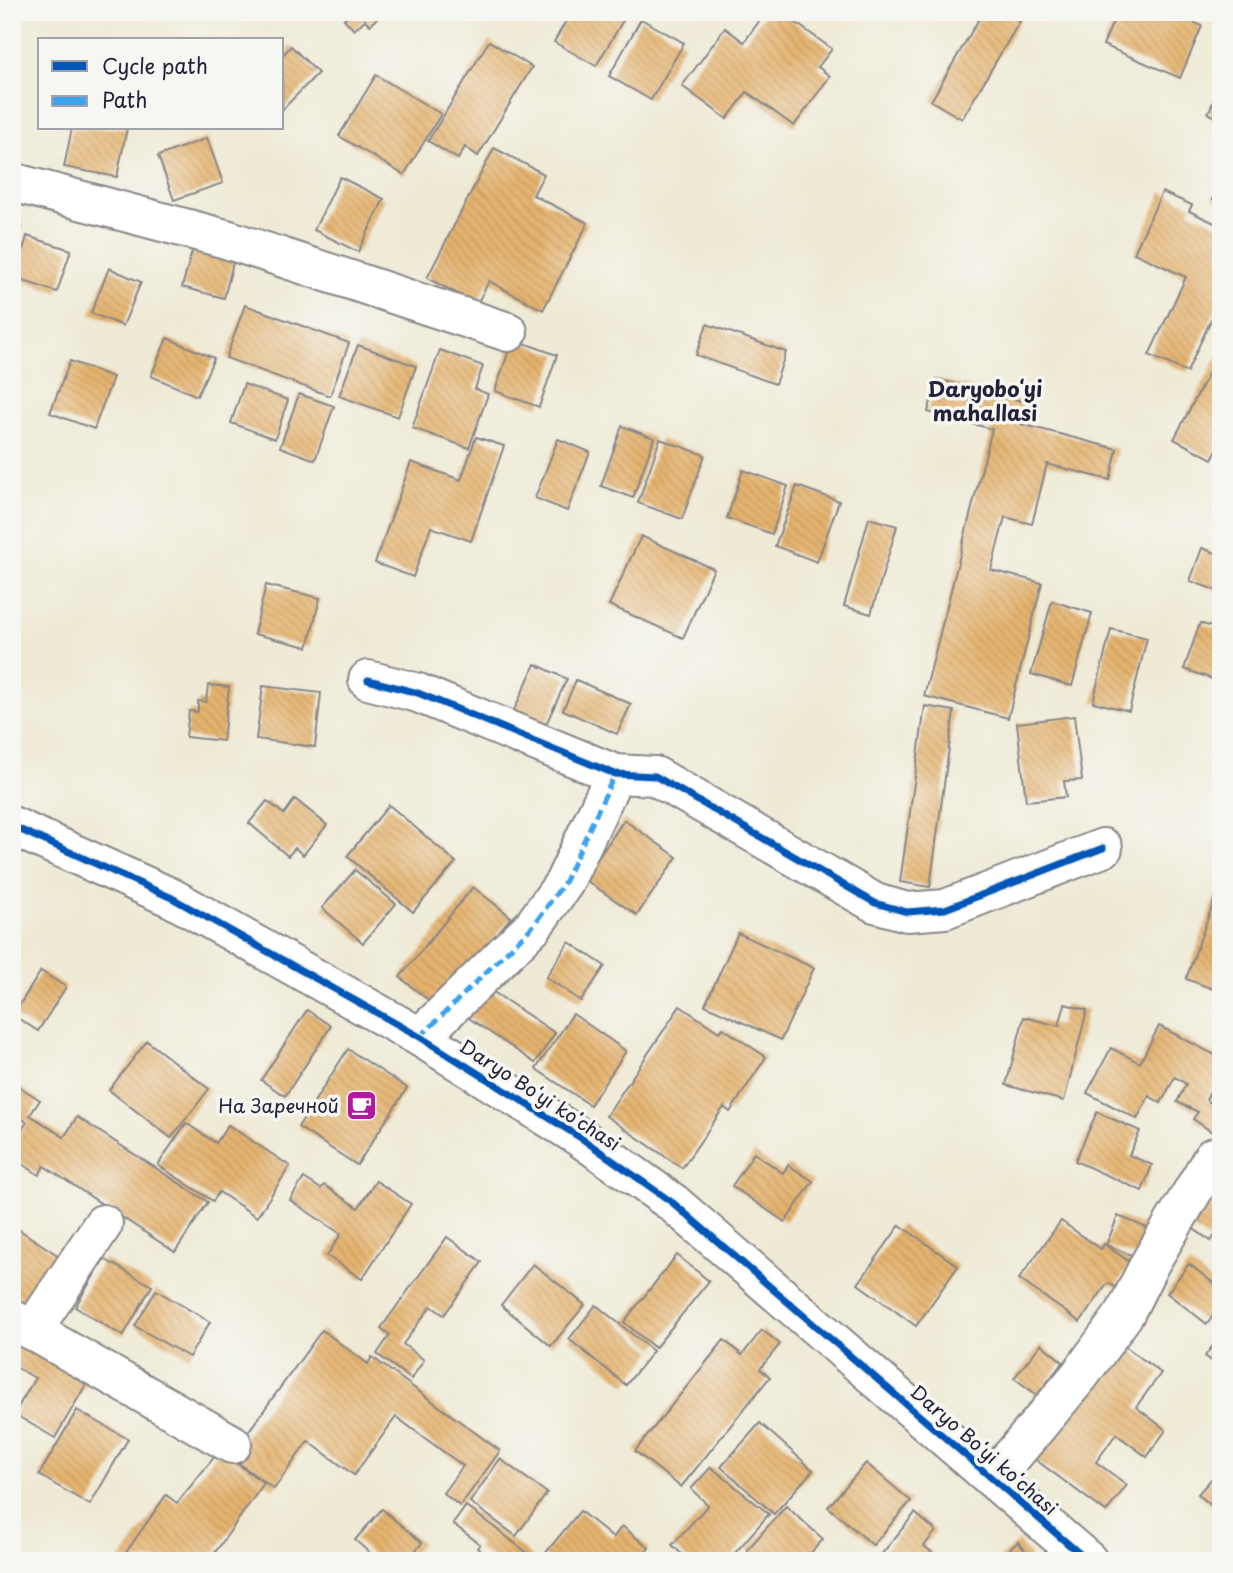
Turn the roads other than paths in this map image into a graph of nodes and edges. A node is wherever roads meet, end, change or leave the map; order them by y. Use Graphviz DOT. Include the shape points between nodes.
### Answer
graph roads {
  1 [pos="12,182"];
  2 [pos="508,332"];
  3 [pos="368,680"];
  4 [pos="615,774"];
  5 [pos="12,826"];
  6 [pos="1103,848"];
  7 [pos="420,1037"];
  8 [pos="1213,1157"];
  9 [pos="103,1224"];
  10 [pos="22,1325"];
  11 [pos="232,1444"];
  12 [pos="993,1479"];
  13 [pos="1088,1561"];
  1 -- 2 [label="street" via="226,239"];
  3 -- 4 [label="street" via="418,693"];
  4 -- 6 [label="street" via="655,776 876,903 907,912 945,909"];
  4 -- 7 [label="street" via="564,883 533,926"];
  5 -- 7 [label="street, Daryo Boʻyi koʻchasi" via="172,898"];
  7 -- 12 [label="street, Daryo Boʻyi koʻchasi" via="581,1138 673,1203"];
  8 -- 12 [label="street" via="1125,1313"];
  9 -- 10 [label="street"];
  10 -- 11 [label="street"];
  12 -- 13 [label="street, Daryo Boʻyi koʻchasi"];
}
